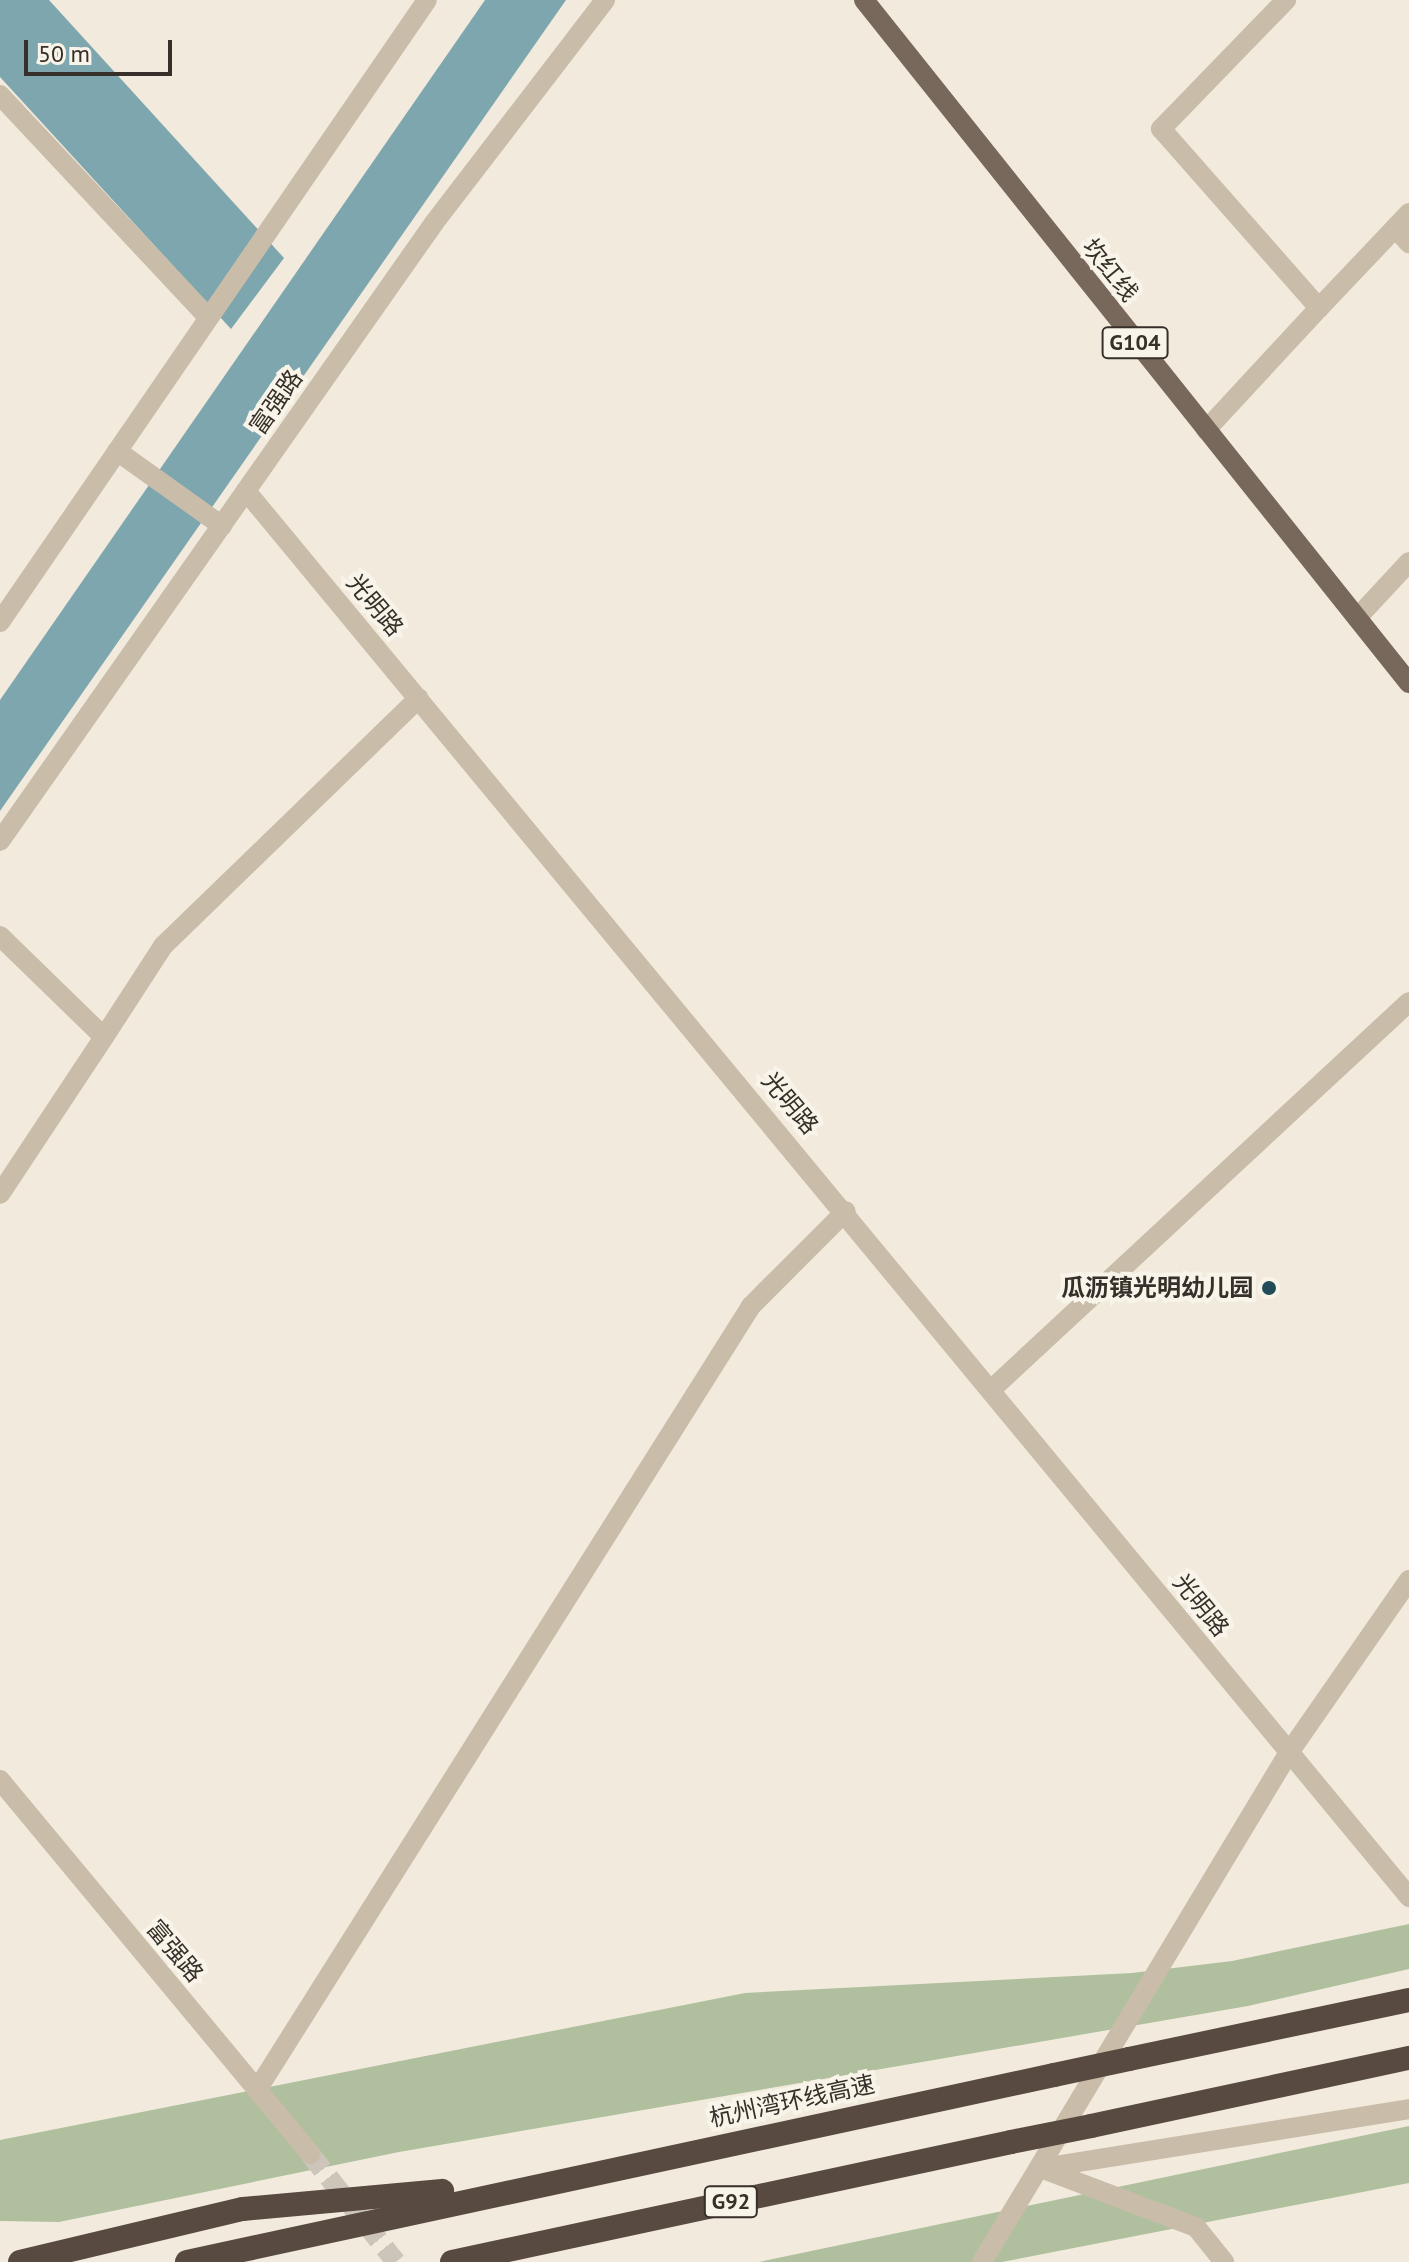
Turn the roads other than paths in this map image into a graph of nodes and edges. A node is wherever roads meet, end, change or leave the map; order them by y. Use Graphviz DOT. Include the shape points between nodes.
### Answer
graph roads {
  1 [pos="427,0"];
  2 [pos="605,0"];
  3 [pos="864,0"];
  4 [pos="1286,0"];
  5 [pos="0,95"];
  6 [pos="1404,228"];
  7 [pos="1319,308"];
  8 [pos="210,314"];
  9 [pos="1206,430"];
  10 [pos="117,451"];
  11 [pos="246,491"];
  12 [pos="217,523"];
  13 [pos="1409,562"];
  14 [pos="1357,618"];
  15 [pos="0,622"];
  16 [pos="1409,683"];
  17 [pos="419,698"];
  18 [pos="0,841"];
  19 [pos="0,936"];
  20 [pos="1409,1002"];
  21 [pos="104,1037"];
  22 [pos="0,1194"];
  23 [pos="846,1211"];
  24 [pos="993,1388"];
  25 [pos="1409,1580"];
  26 [pos="1288,1754"];
  27 [pos="0,1780"];
  28 [pos="1409,1897"];
  29 [pos="1409,2000"];
  30 [pos="1409,2058"];
  31 [pos="257,2090"];
  32 [pos="1409,2109"];
  33 [pos="310,2154"];
  34 [pos="1042,2168"];
  35 [pos="536,2183"];
  36 [pos="20,2262"];
  37 [pos="187,2262"];
  38 [pos="452,2262"];
  39 [pos="982,2262"];
  40 [pos="1224,2262"];
  1 -- 8 [label="street"];
  2 -- 11 [label="street, 富强路" via="434,223"];
  3 -- 9 [label="main road, 坎红线 / G104"];
  4 -- 7 [label="street" via="1161,129"];
  5 -- 8 [label="street"];
  6 -- 7 [label="street"];
  7 -- 9 [label="street"];
  8 -- 10 [label="street"];
  9 -- 14 [label="main road, 坎红线 / G104"];
  10 -- 12 [label="street"];
  10 -- 15 [label="street"];
  11 -- 12 [label="street, 富强路"];
  11 -- 17 [label="street, 光明路"];
  12 -- 18 [label="street, 富强路"];
  13 -- 14 [label="street"];
  14 -- 16 [label="main road, 坎红线 / G104"];
  17 -- 21 [label="street" via="163,946"];
  17 -- 23 [label="street, 光明路"];
  19 -- 21 [label="street"];
  20 -- 24 [label="street"];
  21 -- 22 [label="street"];
  23 -- 24 [label="street, 光明路"];
  23 -- 31 [label="street" via="751,1306"];
  24 -- 26 [label="street, 光明路"];
  25 -- 26 [label="street"];
  26 -- 28 [label="street, 光明路"];
  26 -- 34 [label="street"];
  27 -- 31 [label="street, 富强路"];
  29 -- 35 [label="highway, 杭州湾环线高速 / G92, bridge"];
  30 -- 38 [label="highway, G92, bridge"];
  31 -- 33 [label="street, 富强路"];
  32 -- 34 [label="street"];
  34 -- 39 [label="street"];
  34 -- 40 [label="street" via="1196,2227"];
  35 -- 36 [label="highway" via="243,2209"];
  35 -- 37 [label="highway, 杭州湾环线高速 / G92"];
}
